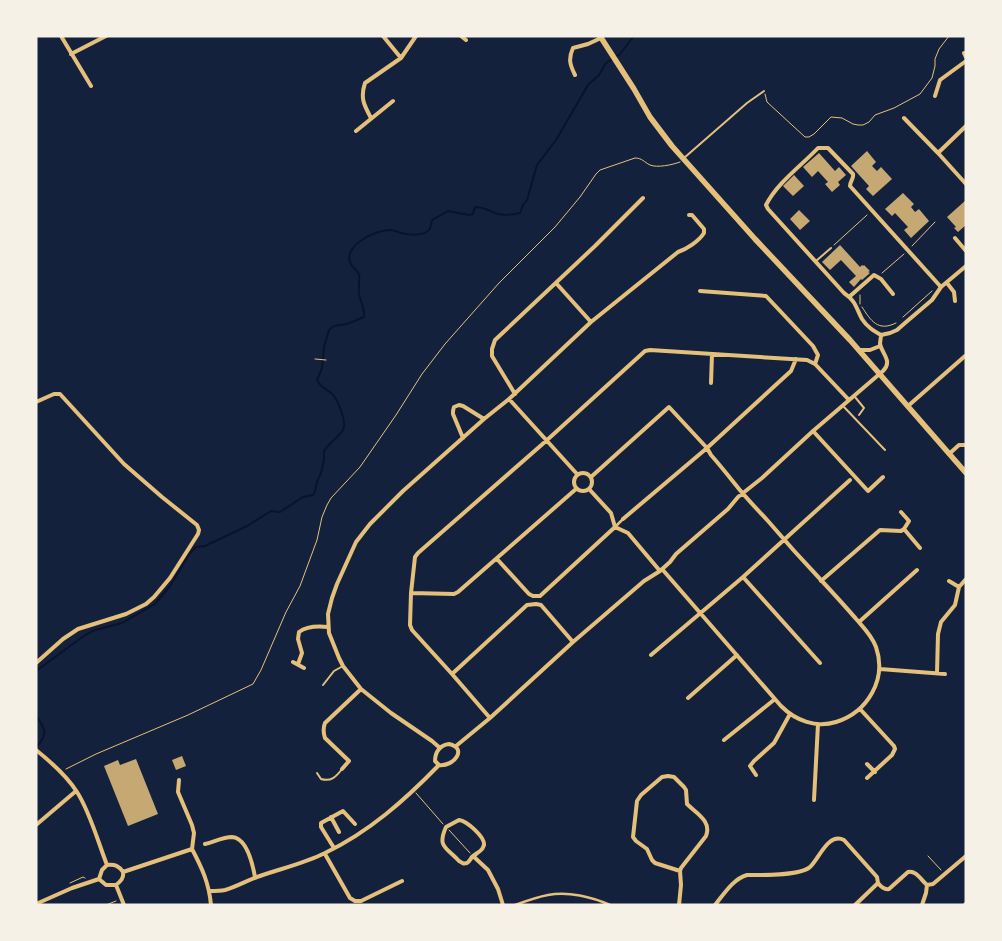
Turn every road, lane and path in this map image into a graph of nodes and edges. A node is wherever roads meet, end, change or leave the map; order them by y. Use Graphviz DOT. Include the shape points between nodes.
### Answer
graph roads {
  1 [pos="62,36"];
  2 [pos="106,36"];
  3 [pos="383,36"];
  4 [pos="416,36"];
  5 [pos="461,36"];
  6 [pos="949,36"];
  7 [pos="600,37"];
  8 [pos="466,40"];
  9 [pos="71,54"];
  10 [pos="965,57"];
  11 [pos="399,59"];
  12 [pos="575,75"];
  13 [pos="92,86"];
  14 [pos="764,91"];
  15 [pos="935,96"];
  16 [pos="393,101"];
  17 [pos="371,118"];
  18 [pos="904,118"];
  19 [pos="966,126"];
  20 [pos="356,130"];
  21 [pos="938,153"];
  22 [pos="682,160"];
  23 [pos="966,184"];
  24 [pos="644,198"];
  25 [pos="873,211"];
  26 [pos="690,215"];
  27 [pos="867,215"];
  28 [pos="935,222"];
  29 [pos="955,238"];
  30 [pos="831,248"];
  31 [pos="908,250"];
  32 [pos="966,250"];
  33 [pos="815,261"];
  34 [pos="966,266"];
  35 [pos="878,277"];
  36 [pos="556,283"];
  37 [pos="947,283"];
  38 [pos="942,287"];
  39 [pos="934,288"];
  40 [pos="700,291"];
  41 [pos="858,293"];
  42 [pos="893,294"];
  43 [pos="850,297"];
  44 [pos="955,301"];
  45 [pos="902,318"];
  46 [pos="591,322"];
  47 [pos="897,323"];
  48 [pos="881,335"];
  49 [pos="880,346"];
  50 [pos="859,350"];
  51 [pos="712,354"];
  52 [pos="965,356"];
  53 [pos="315,359"];
  54 [pos="796,359"];
  55 [pos="326,360"];
  56 [pos="815,364"];
  57 [pos="879,374"];
  58 [pos="711,383"];
  59 [pos="515,394"];
  60 [pos="854,396"];
  61 [pos="509,399"];
  62 [pos="849,400"];
  63 [pos="36,402"];
  64 [pos="843,405"];
  65 [pos="908,406"];
  66 [pos="859,415"];
  67 [pos="484,419"];
  68 [pos="813,431"];
  69 [pos="463,438"];
  70 [pos="546,440"];
  71 [pos="966,445"];
  72 [pos="706,448"];
  73 [pos="885,450"];
  74 [pos="949,454"];
  75 [pos="966,473"];
  76 [pos="577,474"];
  77 [pos="883,477"];
  78 [pos="591,478"];
  79 [pos="850,480"];
  80 [pos="576,489"];
  81 [pos="589,489"];
  82 [pos="868,491"];
  83 [pos="744,493"];
  84 [pos="872,495"];
  85 [pos="901,512"];
  86 [pos="623,520"];
  87 [pos="616,526"];
  88 [pos="904,529"];
  89 [pos="785,540"];
  90 [pos="920,548"];
  91 [pos="497,559"];
  92 [pos="661,570"];
  93 [pos="917,570"];
  94 [pos="742,578"];
  95 [pos="966,579"];
  96 [pos="949,580"];
  97 [pos="822,581"];
  98 [pos="959,587"];
  99 [pos="411,593"];
  100 [pos="700,613"];
  101 [pos="859,622"];
  102 [pos="328,627"];
  103 [pos="573,642"];
  104 [pos="651,655"];
  105 [pos="737,655"];
  106 [pos="293,662"];
  107 [pos="36,663"];
  108 [pos="820,663"];
  109 [pos="298,664"];
  110 [pos="343,666"];
  111 [pos="304,668"];
  112 [pos="880,669"];
  113 [pos="937,673"];
  114 [pos="452,674"];
  115 [pos="945,674"];
  116 [pos="323,685"];
  117 [pos="361,689"];
  118 [pos="688,698"];
  119 [pos="775,699"];
  120 [pos="860,709"];
  121 [pos="790,714"];
  122 [pos="490,718"];
  123 [pos="818,724"];
  124 [pos="724,740"];
  125 [pos="456,746"];
  126 [pos="440,748"];
  127 [pos="37,751"];
  128 [pos="866,764"];
  129 [pos="439,765"];
  130 [pos="342,769"];
  131 [pos="61,772"];
  132 [pos="874,772"];
  133 [pos="317,774"];
  134 [pos="756,775"];
  135 [pos="867,778"];
  136 [pos="179,780"];
  137 [pos="76,791"];
  138 [pos="814,800"];
  139 [pos="331,817"];
  140 [pos="355,824"];
  141 [pos="36,825"];
  142 [pos="338,832"];
  143 [pos="205,844"];
  144 [pos="334,848"];
  145 [pos="192,849"];
  146 [pos="325,854"];
  147 [pos="473,856"];
  148 [pos="928,856"];
  149 [pos="966,856"];
  150 [pos="107,865"];
  151 [pos="680,871"];
  152 [pos="123,872"];
  153 [pos="945,874"];
  154 [pos="255,877"];
  155 [pos="100,879"];
  156 [pos="402,881"];
  157 [pos="878,883"];
  158 [pos="116,885"];
  159 [pos="927,885"];
  160 [pos="210,891"];
  161 [pos="117,901"];
  162 [pos="36,904"];
  163 [pos="106,905"];
  164 [pos="124,905"];
  165 [pos="211,905"];
  166 [pos="503,905"];
  167 [pos="515,905"];
  168 [pos="610,905"];
  169 [pos="679,905"];
  170 [pos="715,905"];
  171 [pos="855,905"];
  172 [pos="922,905"];
  1 -- 9 [label="street"];
  2 -- 9 [label="street"];
  3 -- 11 [label="street"];
  4 -- 11 [label="street"];
  5 -- 8 [label="street"];
  6 -- 14 [label="path" via="935,58 932,78 922,92 875,115 863,125 831,117 814,134 805,136 767,102"];
  7 -- 12 [label="street" via="573,48 570,64"];
  7 -- 22 [label="main road" via="650,117"];
  9 -- 13 [label="street"];
  10 -- 15 [label="street" via="940,80"];
  11 -- 17 [label="street" via="365,82 362,97"];
  14 -- 22 [label="lane"];
  16 -- 17 [label="street"];
  17 -- 20 [label="street"];
  18 -- 21 [label="street"];
  19 -- 21 [label="street"];
  21 -- 23 [label="street"];
  22 -- 50 [label="main road"];
  22 -- 131 [label="path" via="654,166 635,158 600,170 555,227 445,344 360,467 327,504 300,586 254,684"];
  24 -- 36 [label="street"];
  25 -- 27 [label="street"];
  25 -- 31 [label="street"];
  25 -- 33 [label="street" via="850,186 853,174 828,148 818,148 782,182 766,205"];
  26 -- 46 [label="street" via="704,229 703,235"];
  27 -- 30 [label="path"];
  28 -- 31 [label="path"];
  29 -- 32 [label="street"];
  30 -- 33 [label="lane"];
  31 -- 35 [label="path"];
  31 -- 38 [label="street"];
  33 -- 43 [label="street"];
  34 -- 37 [label="street"];
  35 -- 42 [label="street"];
  35 -- 43 [label="street" via="874,275"];
  36 -- 46 [label="street"];
  36 -- 59 [label="street" via="493,344 492,356"];
  37 -- 38 [label="street"];
  37 -- 44 [label="street" via="954,292"];
  38 -- 48 [label="street" via="906,323"];
  39 -- 45 [label="path"];
  40 -- 56 [label="street" via="766,296 813,346 818,355"];
  41 -- 47 [label="path" via="860,303 871,320 879,325"];
  43 -- 48 [label="street" via="862,320"];
  46 -- 59 [label="street"];
  48 -- 49 [label="street"];
  49 -- 50 [label="street"];
  49 -- 57 [label="street" via="887,366"];
  50 -- 57 [label="main road"];
  51 -- 54 [label="street"];
  51 -- 58 [label="street"];
  51 -- 70 [label="street" via="645,351"];
  52 -- 65 [label="street"];
  53 -- 55 [label="path"];
  54 -- 56 [label="street"];
  54 -- 72 [label="street" via="791,371"];
  56 -- 62 [label="street"];
  57 -- 60 [label="street"];
  57 -- 65 [label="main road"];
  59 -- 61 [label="street"];
  60 -- 62 [label="street"];
  60 -- 66 [label="lane" via="864,408"];
  61 -- 67 [label="street"];
  61 -- 70 [label="street"];
  62 -- 64 [label="street"];
  63 -- 107 [label="street" via="60,394 124,464 199,530 170,578 154,597 126,614 78,629"];
  64 -- 68 [label="street"];
  64 -- 73 [label="lane"];
  65 -- 74 [label="main road"];
  67 -- 69 [label="street"];
  67 -- 69 [label="street" via="463,406 454,407 453,414"];
  68 -- 82 [label="street"];
  68 -- 83 [label="street"];
  69 -- 102 [label="street" via="403,491 356,542 332,598"];
  70 -- 76 [label="street"];
  70 -- 99 [label="street" via="418,553 414,560"];
  71 -- 74 [label="street"];
  72 -- 78 [label="street" via="669,407"];
  72 -- 83 [label="street"];
  72 -- 86 [label="street"];
  74 -- 75 [label="main road"];
  76 -- 78 [label="street" via="586,473"];
  76 -- 80 [label="street" via="573,483"];
  77 -- 82 [label="street"];
  78 -- 81 [label="street"];
  79 -- 89 [label="street"];
  80 -- 81 [label="street" via="584,492"];
  80 -- 91 [label="street"];
  81 -- 87 [label="street" via="611,513"];
  82 -- 84 [label="street"];
  83 -- 89 [label="street"];
  83 -- 92 [label="street"];
  85 -- 88 [label="street" via="910,521"];
  86 -- 87 [label="street"];
  87 -- 91 [label="street" via="540,596 529,594"];
  87 -- 92 [label="street" via="628,534"];
  88 -- 90 [label="street"];
  88 -- 97 [label="street" via="880,530"];
  89 -- 94 [label="street"];
  89 -- 97 [label="street"];
  91 -- 99 [label="street" via="454,594"];
  92 -- 100 [label="street"];
  92 -- 103 [label="street"];
  93 -- 101 [label="street"];
  94 -- 100 [label="street"];
  94 -- 108 [label="street"];
  95 -- 98 [label="street"];
  96 -- 98 [label="street"];
  97 -- 101 [label="street"];
  98 -- 113 [label="street" via="956,603 941,622"];
  99 -- 114 [label="street" via="412,630"];
  100 -- 104 [label="street"];
  100 -- 105 [label="street"];
  101 -- 112 [label="street" via="875,646"];
  102 -- 109 [label="street" via="304,628 299,632 302,653"];
  102 -- 110 [label="street"];
  103 -- 114 [label="street" via="541,605 527,605"];
  103 -- 122 [label="street"];
  105 -- 118 [label="street"];
  105 -- 119 [label="street"];
  106 -- 109 [label="street"];
  109 -- 111 [label="street"];
  110 -- 116 [label="lane" via="334,671"];
  110 -- 117 [label="street"];
  112 -- 113 [label="street"];
  112 -- 120 [label="street" via="873,693"];
  113 -- 115 [label="street"];
  114 -- 122 [label="street"];
  117 -- 126 [label="street"];
  117 -- 130 [label="street" via="324,726 325,738 349,761"];
  119 -- 121 [label="street"];
  119 -- 124 [label="street"];
  120 -- 123 [label="street" via="844,719"];
  120 -- 132 [label="street" via="895,749"];
  121 -- 123 [label="street"];
  121 -- 134 [label="street" via="774,742 750,766"];
  122 -- 125 [label="street"];
  123 -- 138 [label="street"];
  125 -- 126 [label="street" via="448,744"];
  125 -- 129 [label="street" via="458,754 453,762"];
  126 -- 129 [label="street" via="435,758"];
  127 -- 131 [label="street"];
  128 -- 132 [label="street"];
  129 -- 144 [label="street" via="373,824"];
  130 -- 133 [label="lane" via="329,780 320,779"];
  131 -- 137 [label="street"];
  132 -- 135 [label="street"];
  136 -- 145 [label="street" via="178,792 194,833"];
  137 -- 141 [label="street"];
  137 -- 150 [label="street"];
  139 -- 140 [label="street" via="343,811"];
  139 -- 142 [label="street"];
  139 -- 144 [label="street" via="320,826"];
  143 -- 154 [label="street" via="237,838 244,844"];
  144 -- 146 [label="street"];
  145 -- 152 [label="street"];
  145 -- 160 [label="street"];
  146 -- 154 [label="street"];
  146 -- 156 [label="street" via="350,898 355,901"];
  147 -- 147 [label="street" via="462,863 443,844 446,827 463,820 482,838 484,845"];
  147 -- 166 [label="street" via="488,870"];
  148 -- 153 [label="path"];
  149 -- 153 [label="street"];
  150 -- 152 [label="street" via="116,865"];
  150 -- 155 [label="street"];
  151 -- 151 [label="street" via="706,836 707,828 698,813 687,804 684,787 666,776 639,797 633,837 647,849 655,863"];
  151 -- 169 [label="street"];
  152 -- 158 [label="street" via="122,880"];
  153 -- 159 [label="street"];
  154 -- 160 [label="street" via="223,890"];
  155 -- 158 [label="street" via="106,885"];
  155 -- 162 [label="street"];
  157 -- 159 [label="street" via="889,889 911,871"];
  157 -- 170 [label="street" via="877,877 838,837 810,867 797,873 742,877"];
  157 -- 171 [label="street"];
  158 -- 164 [label="street"];
  159 -- 172 [label="street"];
  160 -- 165 [label="street"];
  161 -- 163 [label="path"];
  167 -- 168 [label="street" via="557,894"];
}
